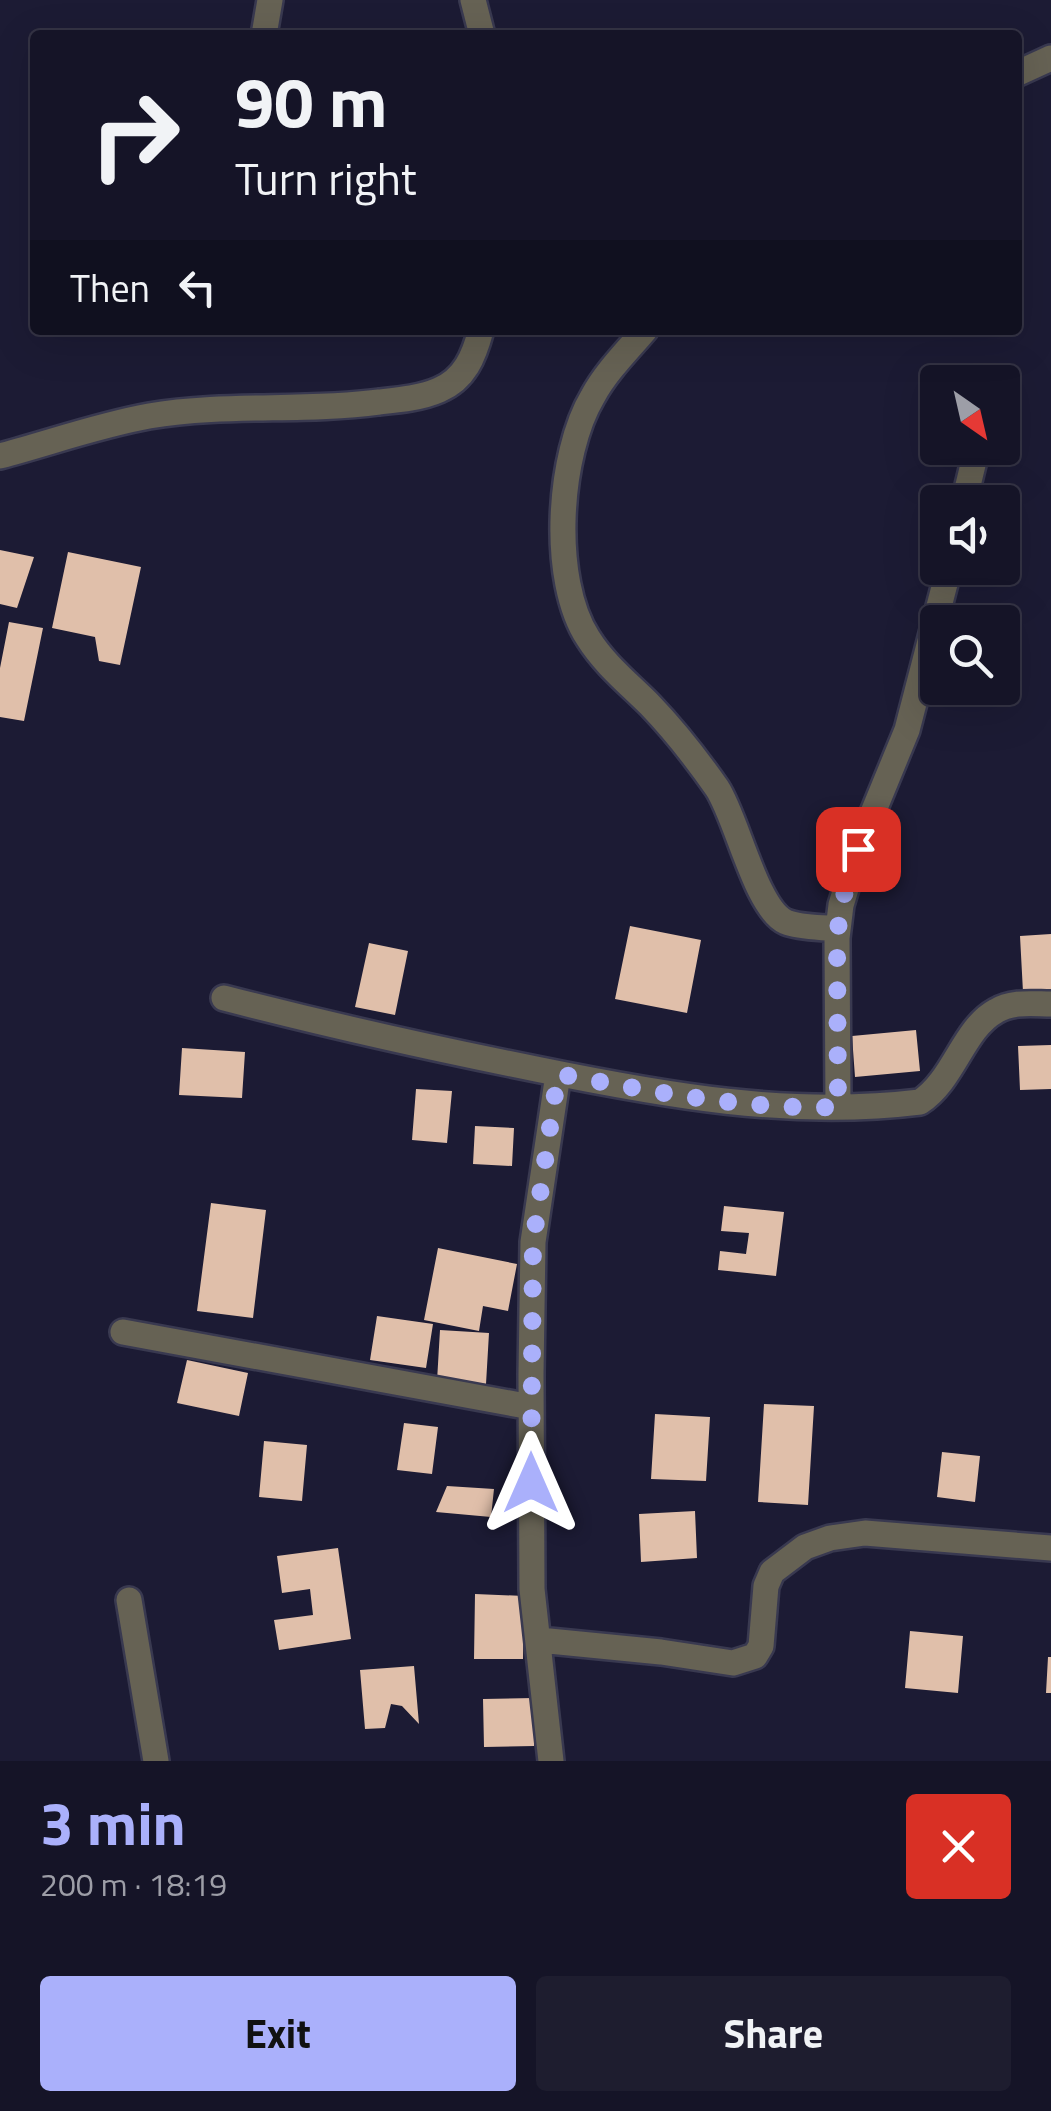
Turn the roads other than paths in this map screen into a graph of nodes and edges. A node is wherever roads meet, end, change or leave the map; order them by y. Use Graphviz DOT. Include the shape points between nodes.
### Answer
graph roads {
  1 [pos="270,0"];
  2 [pos="473,0"];
  3 [pos="265,30"];
  4 [pos="481,30"];
  5 [pos="1051,58"];
  6 [pos="1022,72"];
  7 [pos="480,335"];
  8 [pos="641,335"];
  9 [pos="0,456"];
  10 [pos="945,585"];
  11 [pos="838,928"];
  12 [pos="224,998"];
  13 [pos="1051,1004"];
  14 [pos="558,1074"];
  15 [pos="838,1107"];
  16 [pos="123,1332"];
  17 [pos="531,1406"];
  18 [pos="1051,1548"];
  19 [pos="129,1600"];
  20 [pos="539,1640"];
  21 [pos="156,1761"];
  22 [pos="551,1761"];
  1 -- 3 [label="street"];
  2 -- 4 [label="street"];
  5 -- 6 [label="street"];
  7 -- 9 [label="street" via="464,371 437,391 327,409 148,416"];
  8 -- 11 [label="street" via="591,397 574,442 563,518 574,606 602,657 691,751 724,798 775,915"];
  10 -- 11 [label="street" via="907,730 858,849"];
  11 -- 15 [label="street"];
  12 -- 14 [label="street"];
  13 -- 15 [label="street" via="997,1010 920,1102"];
  14 -- 15 [label="street" via="785,1108"];
  14 -- 17 [label="street" via="533,1242"];
  16 -- 17 [label="street"];
  17 -- 20 [label="street" via="532,1589"];
  18 -- 20 [label="street" via="865,1533 805,1547 772,1572 755,1656 733,1663"];
  19 -- 21 [label="street"];
  20 -- 22 [label="street"];
}
